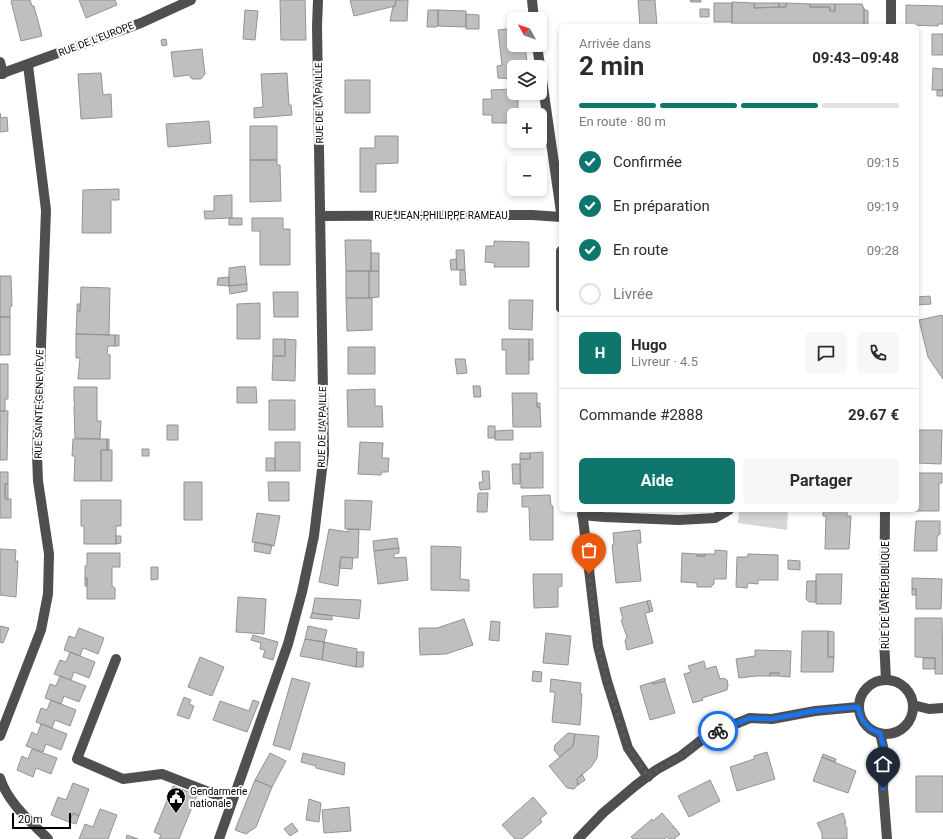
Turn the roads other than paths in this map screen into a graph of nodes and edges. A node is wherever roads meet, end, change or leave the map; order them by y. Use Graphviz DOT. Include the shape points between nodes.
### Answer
graph roads {
  1 [pos="191,0"];
  2 [pos="318,0"];
  3 [pos="532,0"];
  4 [pos="891,0"];
  5 [pos="533,12"];
  6 [pos="891,24"];
  7 [pos="538,52"];
  8 [pos="0,62"];
  9 [pos="28,65"];
  10 [pos="1,74"];
  11 [pos="559,198"];
  12 [pos="321,216"];
  13 [pos="559,217"];
  14 [pos="726,512"];
  15 [pos="885,512"];
  16 [pos="582,513"];
  17 [pos="116,659"];
  18 [pos="886,680"];
  19 [pos="913,705"];
  20 [pos="858,707"];
  21 [pos="943,708"];
  22 [pos="880,733"];
  23 [pos="0,736"];
  24 [pos="648,776"];
  25 [pos="0,778"];
  26 [pos="232,801"];
  27 [pos="48,839"];
  28 [pos="218,839"];
  29 [pos="578,839"];
  30 [pos="887,839"];
  1 -- 9 [label="street, RUE DE L'EUROPE" via="141,23"];
  2 -- 12 [label="street, RUE DE LA PAILLE"];
  3 -- 5 [label="street"];
  4 -- 6 [label="street"];
  7 -- 11 [label="street"];
  8 -- 10 [label="street"];
  9 -- 10 [label="street, RUE DE L'EUROPE"];
  9 -- 23 [label="street, RUE SAINTE-GENEVIÈVE" via="46,210 37,454 38,480 49,554 48,594 41,630"];
  12 -- 13 [label="street, RUE JEAN-PHILIPPE RAMEAU"];
  12 -- 26 [label="street, RUE DE LA PAILLE" via="324,454 314,536 288,644"];
  14 -- 16 [label="street" via="715,518 679,520 604,517"];
  15 -- 18 [label="street, RUE DE LA RÉPUBLIQUE"];
  16 -- 24 [label="street" via="598,646 628,748"];
  17 -- 26 [label="street" via="77,759 123,779 162,774"];
  18 -- 19 [label="street" via="897,682 906,689"];
  18 -- 20 [label="street" via="877,681 867,687"];
  19 -- 21 [label="street" via="929,709"];
  19 -- 22 [label="street" via="910,719 897,732"];
  20 -- 22 [label="street" via="865,724"];
  20 -- 24 [label="street" via="814,711 772,719 750,718 708,735 681,756"];
  22 -- 30 [label="street" via="886,756 883,788"];
  24 -- 29 [label="street" via="603,813"];
  25 -- 27 [label="street" via="9,798"];
  26 -- 28 [label="street, RUE DE LA PAILLE"];
}
